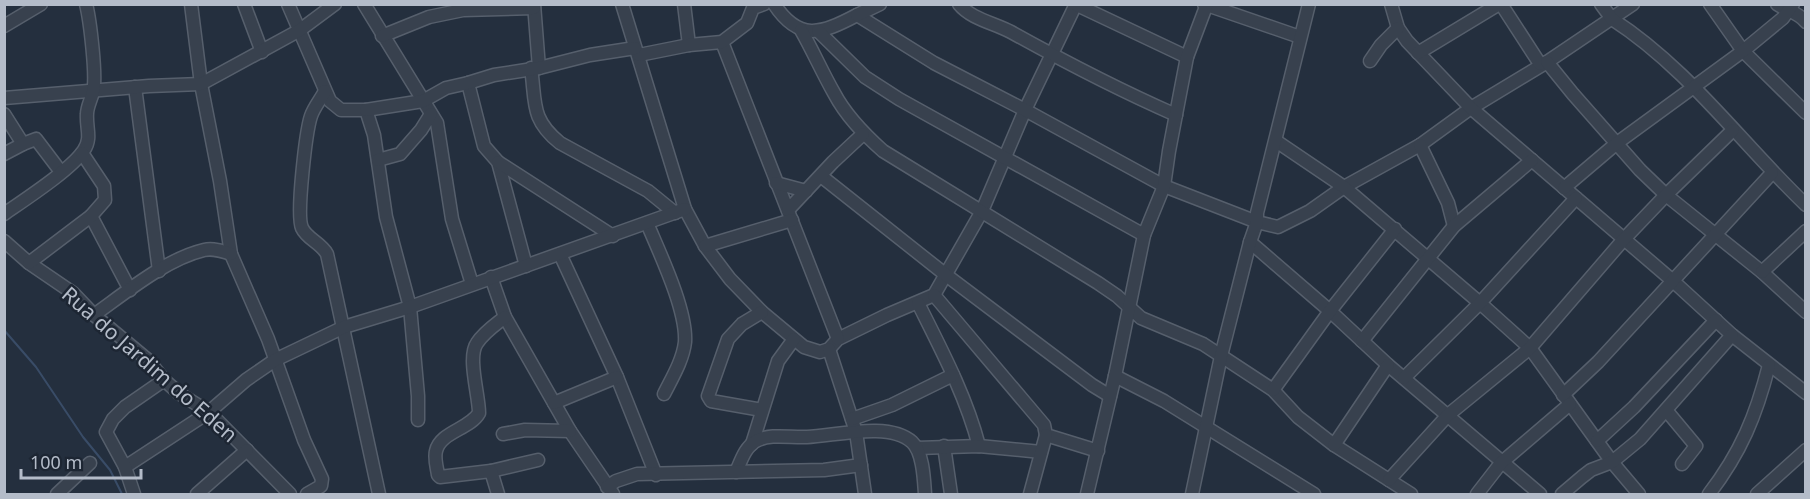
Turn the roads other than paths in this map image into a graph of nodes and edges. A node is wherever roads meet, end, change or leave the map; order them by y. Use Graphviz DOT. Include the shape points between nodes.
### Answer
graph roads {
  1 [pos="41,4"];
  2 [pos="86,4"];
  3 [pos="191,4"];
  4 [pos="244,4"];
  5 [pos="288,4"];
  6 [pos="335,4"];
  7 [pos="364,4"];
  8 [pos="622,4"];
  9 [pos="684,4"];
  10 [pos="774,4"];
  11 [pos="880,4"];
  12 [pos="959,4"];
  13 [pos="1308,4"];
  14 [pos="1404,4"];
  15 [pos="1500,4"];
  16 [pos="1601,4"];
  17 [pos="1633,4"];
  18 [pos="1710,4"];
  19 [pos="1076,5"];
  20 [pos="1206,5"];
  21 [pos="534,6"];
  22 [pos="757,6"];
  23 [pos="496,7"];
  24 [pos="1786,7"];
  25 [pos="1392,8"];
  26 [pos="439,10"];
  27 [pos="857,15"];
  28 [pos="1612,19"];
  29 [pos="1806,22"];
  30 [pos="4,26"];
  31 [pos="1398,28"];
  32 [pos="300,30"];
  33 [pos="801,30"];
  34 [pos="818,31"];
  35 [pos="382,36"];
  36 [pos="1300,37"];
  37 [pos="722,42"];
  38 [pos="689,45"];
  39 [pos="637,51"];
  40 [pos="1743,51"];
  41 [pos="262,52"];
  42 [pos="1418,53"];
  43 [pos="1051,55"];
  44 [pos="1187,57"];
  45 [pos="1370,61"];
  46 [pos="1544,63"];
  47 [pos="535,68"];
  48 [pos="468,83"];
  49 [pos="201,84"];
  50 [pos="135,87"];
  51 [pos="1695,87"];
  52 [pos="94,91"];
  53 [pos="326,91"];
  54 [pos="4,98"];
  55 [pos="423,101"];
  56 [pos="1471,108"];
  57 [pos="366,110"];
  58 [pos="1025,110"];
  59 [pos="1806,113"];
  60 [pos="4,114"];
  61 [pos="431,114"];
  62 [pos="1176,115"];
  63 [pos="1733,129"];
  64 [pos="863,134"];
  65 [pos="1276,141"];
  66 [pos="1617,143"];
  67 [pos="23,144"];
  68 [pos="1420,145"];
  69 [pos="82,153"];
  70 [pos="4,154"];
  71 [pos="1005,158"];
  72 [pos="378,160"];
  73 [pos="1532,160"];
  74 [pos="498,162"];
  75 [pos="61,172"];
  76 [pos="1772,173"];
  77 [pos="820,176"];
  78 [pos="776,183"];
  79 [pos="1164,186"];
  80 [pos="1344,187"];
  81 [pos="1564,188"];
  82 [pos="806,191"];
  83 [pos="1666,195"];
  84 [pos="1576,198"];
  85 [pos="1806,205"];
  86 [pos="680,211"];
  87 [pos="982,211"];
  88 [pos="4,214"];
  89 [pos="790,215"];
  90 [pos="91,216"];
  91 [pos="1257,222"];
  92 [pos="647,223"];
  93 [pos="1454,226"];
  94 [pos="1395,229"];
  95 [pos="1806,231"];
  96 [pos="1715,233"];
  97 [pos="1144,235"];
  98 [pos="613,236"];
  99 [pos="1624,239"];
  100 [pos="4,242"];
  101 [pos="1250,242"];
  102 [pos="705,246"];
  103 [pos="231,254"];
  104 [pos="560,254"];
  105 [pos="1429,258"];
  106 [pos="29,263"];
  107 [pos="526,266"];
  108 [pos="159,271"];
  109 [pos="1762,272"];
  110 [pos="946,275"];
  111 [pos="491,277"];
  112 [pos="1673,281"];
  113 [pos="472,284"];
  114 [pos="130,290"];
  115 [pos="934,295"];
  116 [pos="918,303"];
  117 [pos="1480,303"];
  118 [pos="410,306"];
  119 [pos="1129,308"];
  120 [pos="1330,311"];
  121 [pos="762,312"];
  122 [pos="1806,312"];
  123 [pos="94,315"];
  124 [pos="505,317"];
  125 [pos="1716,320"];
  126 [pos="344,327"];
  127 [pos="1732,335"];
  128 [pos="794,339"];
  129 [pos="838,339"];
  130 [pos="1362,341"];
  131 [pos="1530,348"];
  132 [pos="829,349"];
  133 [pos="1221,356"];
  134 [pos="275,360"];
  135 [pos="1388,365"];
  136 [pos="1769,365"];
  137 [pos="953,375"];
  138 [pos="1115,376"];
  139 [pos="617,377"];
  140 [pos="1404,378"];
  141 [pos="164,380"];
  142 [pos="1273,390"];
  143 [pos="1806,393"];
  144 [pos="664,394"];
  145 [pos="1110,396"];
  146 [pos="1567,399"];
  147 [pos="554,403"];
  148 [pos="762,410"];
  149 [pos="1666,410"];
  150 [pos="209,412"];
  151 [pos="1448,415"];
  152 [pos="852,419"];
  153 [pos="418,420"];
  154 [pos="1207,428"];
  155 [pos="570,431"];
  156 [pos="856,432"];
  157 [pos="503,434"];
  158 [pos="1046,435"];
  159 [pos="1597,441"];
  160 [pos="752,444"];
  161 [pos="944,446"];
  162 [pos="979,446"];
  163 [pos="1334,446"];
  164 [pos="917,448"];
  165 [pos="247,450"];
  166 [pos="1805,451"];
  167 [pos="1041,452"];
  168 [pos="1098,452"];
  169 [pos="538,460"];
  170 [pos="1612,462"];
  171 [pos="90,463"];
  172 [pos="1501,463"];
  173 [pos="1682,464"];
  174 [pos="861,465"];
  175 [pos="125,467"];
  176 [pos="490,471"];
  177 [pos="736,472"];
  178 [pos="656,475"];
  179 [pos="1389,480"];
  180 [pos="610,491"];
  181 [pos="285,493"];
  182 [pos="57,495"];
  183 [pos="134,495"];
  184 [pos="197,495"];
  185 [pos="307,495"];
  186 [pos="378,495"];
  187 [pos="498,495"];
  188 [pos="864,495"];
  189 [pos="925,495"];
  190 [pos="951,495"];
  191 [pos="1029,495"];
  192 [pos="1087,495"];
  193 [pos="1192,495"];
  194 [pos="1314,495"];
  195 [pos="1412,495"];
  196 [pos="1477,495"];
  197 [pos="1540,495"];
  198 [pos="1562,495"];
  199 [pos="1639,495"];
  200 [pos="1709,495"];
  201 [pos="1757,495"];
  1 -- 30 [label="street"];
  2 -- 52 [label="street"];
  3 -- 49 [label="street"];
  4 -- 41 [label="street"];
  5 -- 32 [label="street"];
  6 -- 32 [label="street"];
  7 -- 35 [label="street"];
  8 -- 39 [label="street"];
  9 -- 38 [label="street"];
  10 -- 33 [label="street" via="791,26"];
  11 -- 27 [label="street"];
  12 -- 43 [label="street" via="968,14"];
  13 -- 36 [label="street"];
  14 -- 25 [label="street"];
  15 -- 42 [label="street"];
  15 -- 46 [label="street"];
  16 -- 28 [label="street"];
  17 -- 28 [label="street"];
  18 -- 40 [label="street"];
  19 -- 43 [label="street"];
  19 -- 44 [label="street"];
  20 -- 36 [label="street"];
  20 -- 44 [label="street"];
  21 -- 23 [label="street"];
  21 -- 47 [label="street"];
  22 -- 37 [label="street" via="747,23"];
  23 -- 26 [label="street"];
  24 -- 29 [label="street"];
  24 -- 40 [label="street" via="1783,18"];
  25 -- 31 [label="street"];
  26 -- 35 [label="street"];
  27 -- 34 [label="street"];
  27 -- 58 [label="street" via="934,63"];
  28 -- 46 [label="street"];
  28 -- 51 [label="street"];
  31 -- 42 [label="street"];
  31 -- 45 [label="street"];
  32 -- 41 [label="street"];
  32 -- 53 [label="street"];
  33 -- 34 [label="street"];
  33 -- 64 [label="street" via="834,94"];
  34 -- 71 [label="street" via="865,77"];
  35 -- 55 [label="street"];
  36 -- 65 [label="street"];
  37 -- 38 [label="street"];
  37 -- 78 [label="street"];
  38 -- 39 [label="street"];
  39 -- 47 [label="street" via="590,55"];
  39 -- 86 [label="street"];
  40 -- 51 [label="street"];
  40 -- 59 [label="street"];
  41 -- 49 [label="street"];
  42 -- 56 [label="street"];
  43 -- 58 [label="street"];
  43 -- 62 [label="street"];
  44 -- 62 [label="street"];
  46 -- 56 [label="street"];
  46 -- 66 [label="street"];
  47 -- 48 [label="street"];
  47 -- 86 [label="street" via="539,121 551,135"];
  48 -- 55 [label="street" via="446,88"];
  48 -- 74 [label="street" via="484,146"];
  49 -- 50 [label="street"];
  49 -- 103 [label="street"];
  50 -- 52 [label="street"];
  50 -- 108 [label="street"];
  51 -- 63 [label="street"];
  51 -- 66 [label="street"];
  52 -- 54 [label="street"];
  52 -- 69 [label="street" via="86,115 89,137"];
  53 -- 57 [label="street" via="330,101 341,110"];
  53 -- 126 [label="street" via="311,116 308,130 300,223 306,235 327,254"];
  55 -- 57 [label="street"];
  55 -- 61 [label="street"];
  56 -- 68 [label="street"];
  56 -- 73 [label="street"];
  57 -- 72 [label="street"];
  58 -- 71 [label="street"];
  58 -- 79 [label="street"];
  60 -- 67 [label="street"];
  61 -- 72 [label="street" via="400,154"];
  61 -- 113 [label="street" via="437,123 457,239"];
  62 -- 79 [label="street"];
  63 -- 76 [label="street"];
  63 -- 83 [label="street"];
  64 -- 77 [label="street"];
  64 -- 87 [label="street" via="883,151"];
  65 -- 80 [label="street"];
  65 -- 91 [label="street"];
  66 -- 81 [label="street"];
  66 -- 83 [label="street"];
  67 -- 70 [label="street"];
  67 -- 75 [label="street" via="38,140"];
  68 -- 80 [label="street"];
  68 -- 93 [label="street" via="1448,203"];
  69 -- 75 [label="street"];
  69 -- 90 [label="street" via="106,194 103,204"];
  71 -- 87 [label="street"];
  71 -- 97 [label="street"];
  72 -- 118 [label="street" via="386,217"];
  73 -- 81 [label="street"];
  73 -- 93 [label="street"];
  74 -- 98 [label="street"];
  74 -- 107 [label="street"];
  75 -- 88 [label="street"];
  76 -- 85 [label="street"];
  76 -- 96 [label="street"];
  77 -- 82 [label="street"];
  77 -- 110 [label="street"];
  78 -- 82 [label="street"];
  78 -- 89 [label="street"];
  79 -- 91 [label="street"];
  79 -- 97 [label="street"];
  80 -- 91 [label="street" via="1278,227"];
  80 -- 94 [label="street"];
  81 -- 84 [label="street"];
  82 -- 89 [label="street"];
  83 -- 96 [label="street"];
  83 -- 99 [label="street"];
  84 -- 99 [label="street"];
  84 -- 117 [label="street"];
  86 -- 92 [label="street"];
  86 -- 102 [label="street"];
  87 -- 110 [label="street"];
  87 -- 119 [label="street" via="1098,283"];
  89 -- 102 [label="street"];
  89 -- 129 [label="street"];
  90 -- 106 [label="street"];
  90 -- 114 [label="street"];
  91 -- 101 [label="street"];
  92 -- 98 [label="street"];
  92 -- 144 [label="street" via="676,296 685,342"];
  93 -- 105 [label="street"];
  94 -- 105 [label="street"];
  94 -- 120 [label="street"];
  95 -- 109 [label="street"];
  96 -- 109 [label="street"];
  96 -- 112 [label="street"];
  97 -- 119 [label="street"];
  98 -- 104 [label="street"];
  99 -- 112 [label="street"];
  99 -- 131 [label="street"];
  100 -- 106 [label="street, Rua do Jardim do Eden"];
  101 -- 120 [label="street"];
  101 -- 133 [label="street"];
  102 -- 121 [label="street"];
  103 -- 108 [label="street" via="205,249"];
  103 -- 134 [label="street"];
  104 -- 107 [label="street"];
  104 -- 139 [label="street"];
  105 -- 117 [label="street"];
  105 -- 130 [label="street"];
  106 -- 123 [label="street, Rua do Jardim do Eden" via="73,293"];
  107 -- 111 [label="street"];
  108 -- 114 [label="street"];
  109 -- 122 [label="street"];
  110 -- 115 [label="street"];
  110 -- 145 [label="street"];
  111 -- 113 [label="street"];
  111 -- 124 [label="street"];
  112 -- 125 [label="street"];
  112 -- 146 [label="street"];
  113 -- 118 [label="street"];
  114 -- 123 [label="street"];
  115 -- 116 [label="street"];
  115 -- 158 [label="street" via="1044,425"];
  116 -- 129 [label="street"];
  116 -- 137 [label="street"];
  117 -- 131 [label="street"];
  117 -- 140 [label="street"];
  118 -- 126 [label="street"];
  118 -- 153 [label="street"];
  119 -- 133 [label="street" via="1141,318 1203,344"];
  119 -- 138 [label="street"];
  120 -- 130 [label="street"];
  120 -- 142 [label="street"];
  121 -- 128 [label="street"];
  121 -- 148 [label="street" via="742,324 728,339 708,396 720,404"];
  123 -- 141 [label="street, Rua do Jardim do Eden" via="148,360"];
  124 -- 147 [label="street"];
  124 -- 176 [label="street" via="475,345 479,413 475,420 443,440 435,454 440,477"];
  125 -- 127 [label="street"];
  125 -- 159 [label="street"];
  126 -- 134 [label="street"];
  126 -- 186 [label="street"];
  127 -- 136 [label="street"];
  127 -- 149 [label="street"];
  128 -- 132 [label="street" via="811,350"];
  128 -- 148 [label="street" via="778,361"];
  129 -- 132 [label="street"];
  130 -- 135 [label="street"];
  131 -- 146 [label="street"];
  131 -- 151 [label="street"];
  132 -- 152 [label="street"];
  133 -- 142 [label="street"];
  133 -- 154 [label="street"];
  134 -- 150 [label="street"];
  134 -- 185 [label="street" via="299,429 322,479 321,486"];
  135 -- 140 [label="street"];
  135 -- 163 [label="street"];
  136 -- 143 [label="street"];
  136 -- 200 [label="street" via="1753,420"];
  137 -- 152 [label="street" via="892,405"];
  137 -- 162 [label="street"];
  138 -- 145 [label="street"];
  138 -- 154 [label="street"];
  139 -- 147 [label="street"];
  139 -- 178 [label="street"];
  140 -- 151 [label="street"];
  141 -- 150 [label="street, Rua do Jardim do Eden"];
  141 -- 175 [label="street" via="125,407 106,432"];
  142 -- 163 [label="street"];
  145 -- 168 [label="street"];
  146 -- 159 [label="street"];
  146 -- 172 [label="street"];
  147 -- 155 [label="street"];
  148 -- 160 [label="street"];
  149 -- 170 [label="street"];
  149 -- 173 [label="street" via="1696,446"];
  150 -- 165 [label="street, Rua do Jardim do Eden"];
  150 -- 175 [label="street"];
  151 -- 172 [label="street"];
  151 -- 179 [label="street"];
  152 -- 156 [label="street"];
  154 -- 193 [label="street"];
  154 -- 194 [label="street"];
  155 -- 157 [label="street" via="525,430"];
  155 -- 180 [label="street"];
  156 -- 160 [label="street" via="778,436"];
  156 -- 164 [label="street" via="899,435"];
  156 -- 174 [label="street"];
  158 -- 167 [label="street"];
  158 -- 168 [label="street"];
  159 -- 170 [label="street"];
  160 -- 177 [label="street"];
  161 -- 162 [label="street"];
  161 -- 164 [label="street"];
  161 -- 190 [label="street"];
  162 -- 167 [label="street"];
  163 -- 179 [label="street"];
  164 -- 189 [label="street"];
  165 -- 181 [label="street, Rua do Jardim do Eden"];
  165 -- 184 [label="street"];
  166 -- 201 [label="street"];
  167 -- 191 [label="street"];
  168 -- 192 [label="street"];
  169 -- 176 [label="street"];
  170 -- 198 [label="street" via="1591,470"];
  170 -- 199 [label="street"];
  171 -- 182 [label="street"];
  172 -- 196 [label="street"];
  172 -- 197 [label="street"];
  174 -- 177 [label="street"];
  174 -- 188 [label="street"];
  175 -- 183 [label="street"];
  176 -- 187 [label="street"];
  177 -- 178 [label="street"];
  178 -- 180 [label="street" via="616,481"];
  179 -- 195 [label="street"];
}
